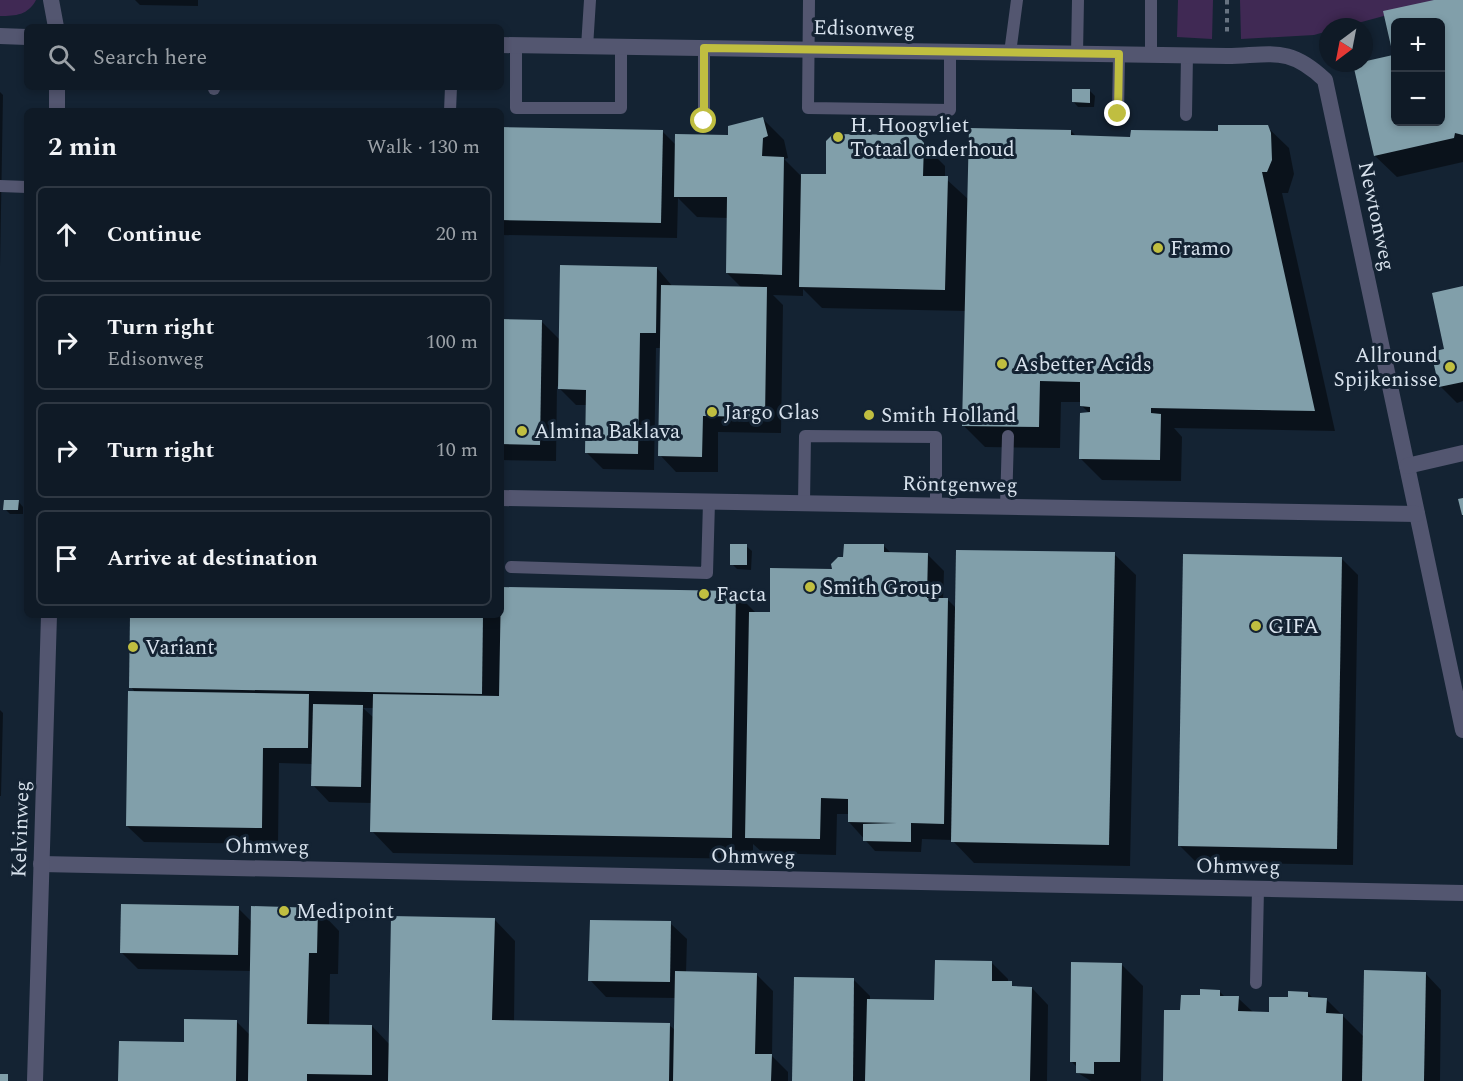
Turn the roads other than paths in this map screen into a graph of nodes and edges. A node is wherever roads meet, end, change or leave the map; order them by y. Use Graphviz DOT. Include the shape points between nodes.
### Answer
graph roads {
  1 [pos="51,0"];
  2 [pos="590,0"];
  3 [pos="809,0"];
  4 [pos="1017,0"];
  5 [pos="1078,0"];
  6 [pos="1152,0"];
  7 [pos="55,24"];
  8 [pos="0,36"];
  9 [pos="24,37"];
  10 [pos="509,46"];
  11 [pos="587,47"];
  12 [pos="621,47"];
  13 [pos="704,48"];
  14 [pos="808,50"];
  15 [pos="951,52"];
  16 [pos="1010,53"];
  17 [pos="1077,54"];
  18 [pos="1119,54"];
  19 [pos="1151,55"];
  20 [pos="1187,55"];
  21 [pos="1227,56"];
  22 [pos="57,90"];
  23 [pos="451,90"];
  24 [pos="57,108"];
  25 [pos="450,108"];
  26 [pos="1118,114"];
  27 [pos="1186,115"];
  28 [pos="704,121"];
  29 [pos="0,186"];
  30 [pos="24,187"];
  31 [pos="1008,436"];
  32 [pos="1463,453"];
  33 [pos="1407,466"];
  34 [pos="504,498"];
  35 [pos="709,502"];
  36 [pos="804,503"];
  37 [pos="936,506"];
  38 [pos="1006,507"];
  39 [pos="1417,514"];
  40 [pos="511,567"];
  41 [pos="50,618"];
  42 [pos="1463,730"];
  43 [pos="41,864"];
  44 [pos="1258,889"];
  45 [pos="1463,893"];
  46 [pos="1256,983"];
  47 [pos="35,1081"];
  1 -- 7 [label="street"];
  2 -- 11 [label="lane"];
  3 -- 14 [label="lane"];
  4 -- 16 [label="lane"];
  5 -- 17 [label="lane"];
  6 -- 19 [label="lane"];
  8 -- 9 [label="street"];
  10 -- 11 [label="street, Edisonweg"];
  10 -- 12 [label="lane" via="516,108 621,108"];
  11 -- 12 [label="street, Edisonweg"];
  12 -- 13 [label="street, Edisonweg"];
  13 -- 14 [label="street, Edisonweg"];
  13 -- 28 [label="lane"];
  14 -- 15 [label="street, Edisonweg"];
  14 -- 15 [label="lane" via="808,108 903,110 950,110"];
  15 -- 16 [label="street, Edisonweg"];
  16 -- 17 [label="street, Edisonweg"];
  17 -- 18 [label="street, Edisonweg"];
  18 -- 19 [label="street, Edisonweg"];
  18 -- 26 [label="lane"];
  19 -- 20 [label="street, Edisonweg"];
  20 -- 21 [label="street, Edisonweg"];
  20 -- 27 [label="lane"];
  21 -- 33 [label="street, Newtonweg" via="1288,54 1308,64 1325,80"];
  22 -- 24 [label="street"];
  23 -- 25 [label="lane"];
  29 -- 30 [label="lane"];
  31 -- 38 [label="lane"];
  32 -- 33 [label="street"];
  33 -- 39 [label="street, Newtonweg"];
  34 -- 35 [label="street, Röntgenweg"];
  35 -- 36 [label="street, Röntgenweg"];
  35 -- 40 [label="lane" via="707,573"];
  36 -- 37 [label="street, Röntgenweg"];
  36 -- 37 [label="lane" via="805,436 936,437"];
  37 -- 38 [label="street, Röntgenweg"];
  38 -- 39 [label="street, Röntgenweg"];
  39 -- 42 [label="street, Newtonweg"];
  41 -- 43 [label="street, Kelvinweg"];
  43 -- 44 [label="street, Ohmweg"];
  43 -- 47 [label="street, Kelvinweg"];
  44 -- 45 [label="street, Ohmweg"];
  44 -- 46 [label="lane"];
}
